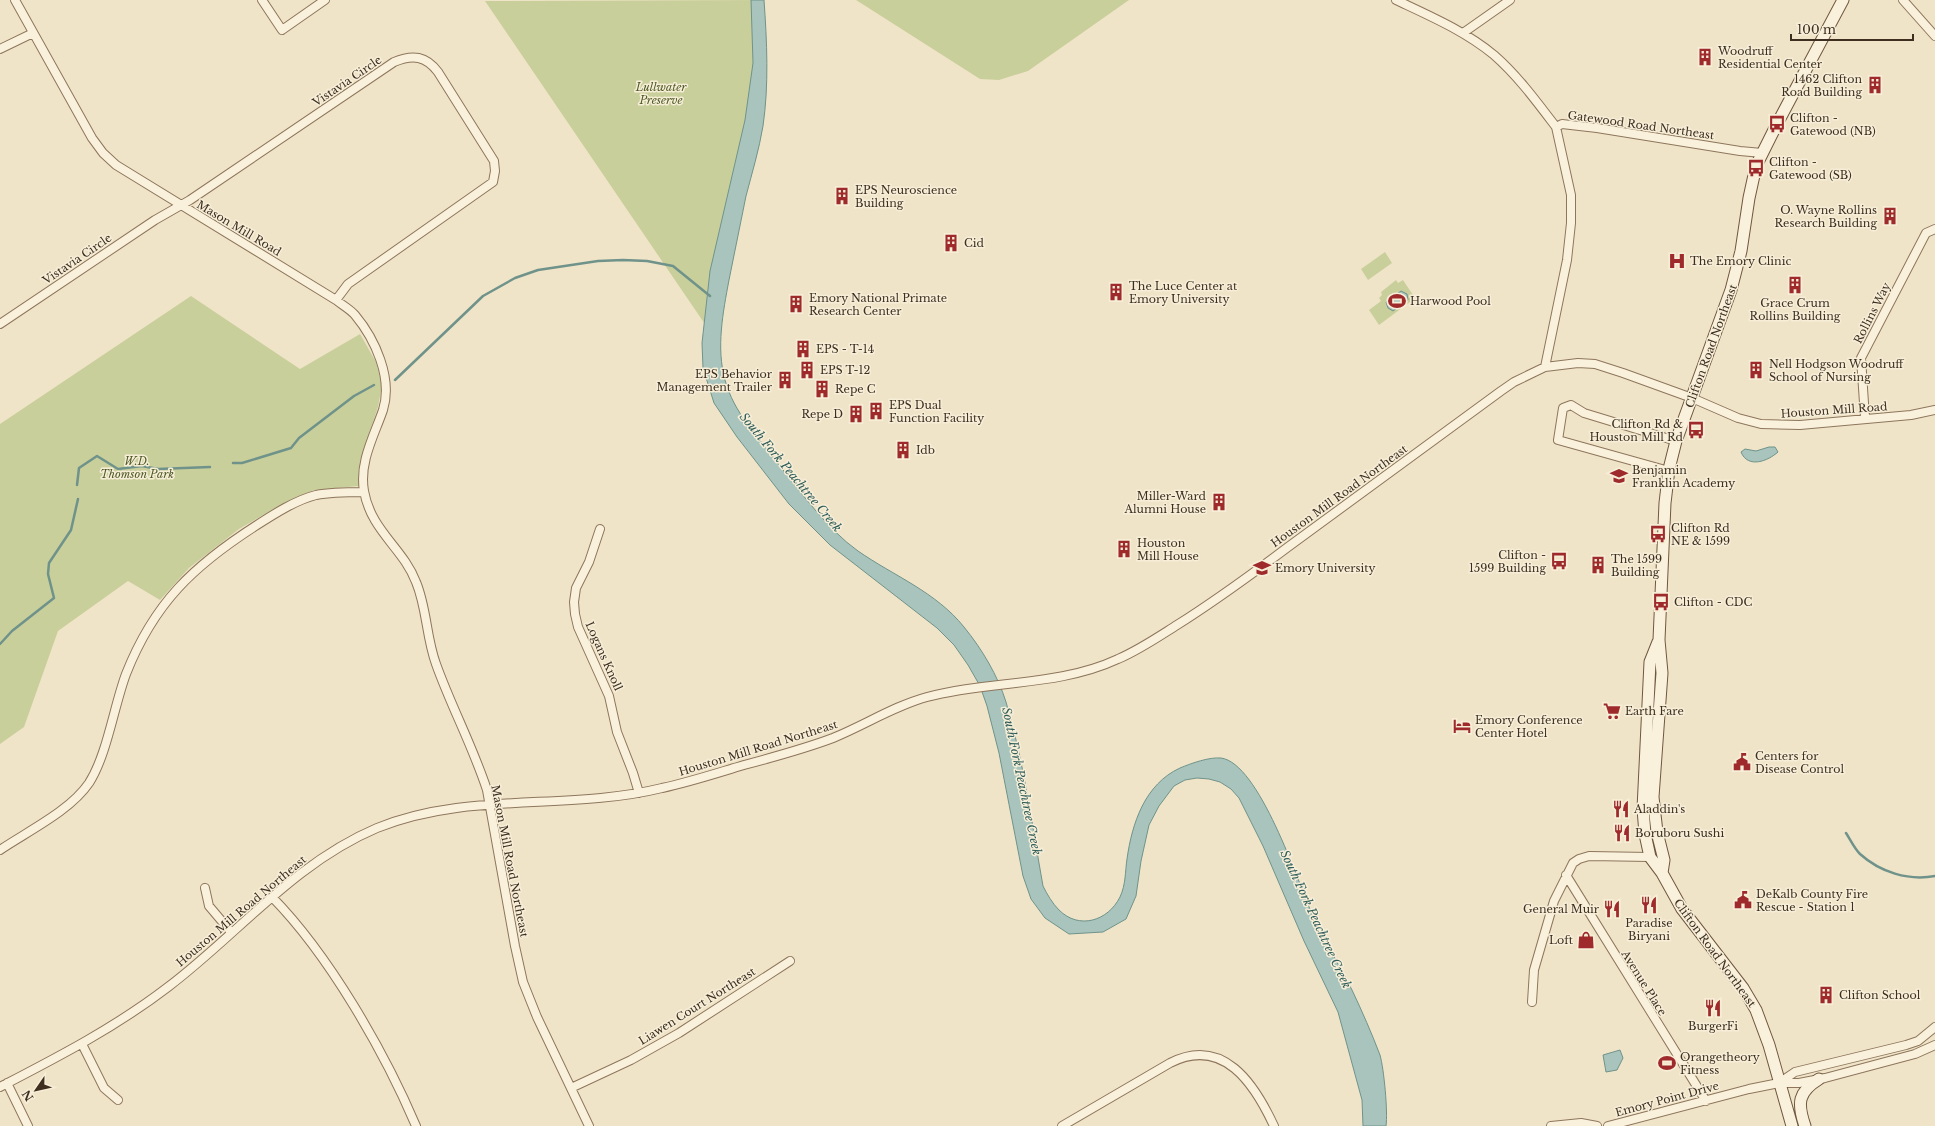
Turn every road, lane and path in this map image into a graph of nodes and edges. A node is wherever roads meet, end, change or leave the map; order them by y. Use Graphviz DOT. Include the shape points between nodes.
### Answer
graph roads {
  1 [pos="15,0"];
  2 [pos="262,0"];
  3 [pos="325,0"];
  4 [pos="1396,0"];
  5 [pos="1510,0"];
  6 [pos="1843,0"];
  7 [pos="1903,0"];
  8 [pos="34,32"];
  9 [pos="1463,33"];
  10 [pos="1935,36"];
  11 [pos="0,49"];
  12 [pos="1556,127"];
  13 [pos="1762,153"];
  14 [pos="180,205"];
  15 [pos="1935,228"];
  16 [pos="336,300"];
  17 [pos="0,324"];
  18 [pos="1545,367"];
  19 [pos="1692,398"];
  20 [pos="1935,410"];
  21 [pos="1864,418"];
  22 [pos="1676,441"];
  23 [pos="1669,471"];
  24 [pos="364,492"];
  25 [pos="600,529"];
  26 [pos="1659,640"];
  27 [pos="638,793"];
  28 [pos="491,805"];
  29 [pos="0,850"];
  30 [pos="1650,857"];
  31 [pos="1662,873"];
  32 [pos="1566,875"];
  33 [pos="205,888"];
  34 [pos="272,897"];
  35 [pos="231,932"];
  36 [pos="790,961"];
  37 [pos="1532,1002"];
  38 [pos="1935,1027"];
  39 [pos="82,1044"];
  40 [pos="1935,1045"];
  41 [pos="1819,1079"];
  42 [pos="1779,1083"];
  43 [pos="3,1085"];
  44 [pos="571,1088"];
  45 [pos="118,1100"];
  46 [pos="1706,1101"];
  47 [pos="28,1126"];
  48 [pos="416,1126"];
  49 [pos="589,1126"];
  50 [pos="1062,1126"];
  51 [pos="1274,1126"];
  52 [pos="1551,1126"];
  53 [pos="1598,1126"];
  54 [pos="1608,1126"];
  55 [pos="1792,1126"];
  56 [pos="1805,1126"];
  1 -- 8 [label="street, Mason Mill Road"];
  2 -- 3 [label="street" via="282,30"];
  4 -- 9 [label="street, Gatewood Road Northeast"];
  5 -- 9 [label="street"];
  6 -- 13 [label="main road, Clifton Road Northeast"];
  7 -- 10 [label="street"];
  8 -- 11 [label="street"];
  8 -- 14 [label="street, Mason Mill Road" via="92,138 103,153 116,165"];
  9 -- 12 [label="street, Gatewood Road Northeast" via="1506,66"];
  12 -- 13 [label="street, Gatewood Road Northeast" via="1562,124 1597,128"];
  12 -- 18 [label="street" via="1571,196 1572,223"];
  13 -- 19 [label="main road, Clifton Road Northeast" via="1751,187 1741,251 1731,290"];
  14 -- 16 [label="street, Mason Mill Road"];
  14 -- 16 [label="street, Vistavia Circle" via="394,62 410,56 428,61 460,104 494,161 493,182 348,284"];
  14 -- 17 [label="street, Vistavia Circle"];
  15 -- 21 [label="street, Rollins Way" via="1926,233 1861,358"];
  16 -- 24 [label="street, Mason Mill Road" via="354,314 369,334 379,357 385,382 383,408 364,461"];
  18 -- 19 [label="street, Houston Mill Road Northeast" via="1595,364"];
  18 -- 27 [label="street, Houston Mill Road Northeast" via="1501,391 1223,595 1151,642 1104,665 1079,673 962,690 914,700 821,742 665,788"];
  19 -- 21 [label="street, Houston Mill Road" via="1738,418 1776,425"];
  19 -- 22 [label="main road, Clifton Road Northeast"];
  20 -- 21 [label="street, Houston Mill Road" via="1911,415"];
  22 -- 23 [label="main road, Clifton Road Northeast"];
  22 -- 23 [label="street" via="1584,413 1571,405 1564,408 1558,440"];
  23 -- 26 [label="main road, Clifton Road Northeast" via="1665,503"];
  24 -- 28 [label="street, Mason Mill Road Northeast" via="376,523 409,567 416,582 436,664 480,769"];
  24 -- 29 [label="street" via="315,495 278,512 243,534 191,573 169,598 146,631 126,675 105,743 89,783 80,795 61,810"];
  25 -- 27 [label="street, Logans Knoll" via="589,562 576,588 575,614 578,627 610,696 617,732"];
  26 -- 30 [label="main road, Clifton Road Northeast" via="1650,662 1643,794 1645,834"];
  26 -- 31 [label="main road, Clifton Road Northeast" via="1662,673 1653,797 1657,832 1664,860"];
  27 -- 28 [label="street, Houston Mill Road Northeast"];
  28 -- 34 [label="street, Houston Mill Road Northeast" via="425,813 379,827 326,854"];
  28 -- 44 [label="street, Mason Mill Road Northeast" via="523,982"];
  30 -- 31 [label="main road, Clifton Road Northeast"];
  30 -- 32 [label="street" via="1589,856 1573,863"];
  31 -- 42 [label="main road, Clifton Road Northeast" via="1682,909 1750,998 1766,1034"];
  32 -- 37 [label="street" via="1554,901 1534,970"];
  32 -- 46 [label="street, Avenue Place"];
  33 -- 35 [label="street" via="209,906"];
  34 -- 35 [label="street, Houston Mill Road Northeast"];
  34 -- 48 [label="street" via="311,943 337,980 369,1033"];
  35 -- 39 [label="street, Houston Mill Road Northeast" via="170,986"];
  36 -- 44 [label="street, Liawen Court Northeast" via="679,1033 631,1060"];
  38 -- 42 [label="street" via="1918,1041 1795,1072"];
  39 -- 43 [label="street, Houston Mill Road Northeast"];
  39 -- 45 [label="street" via="104,1088"];
  40 -- 41 [label="street" via="1916,1054"];
  41 -- 42 [label="street"];
  41 -- 56 [label="main road" via="1804,1091 1799,1103"];
  42 -- 46 [label="street, Emory Point Drive"];
  42 -- 55 [label="main road, Clifton Road Northeast"];
  43 -- 47 [label="street"];
  44 -- 49 [label="street, Mason Mill Road Northeast"];
  46 -- 54 [label="street, Emory Point Drive"];
  50 -- 51 [label="street" via="1188,1055 1216,1057 1238,1070"];
  52 -- 53 [label="street" via="1581,1123"];
}
